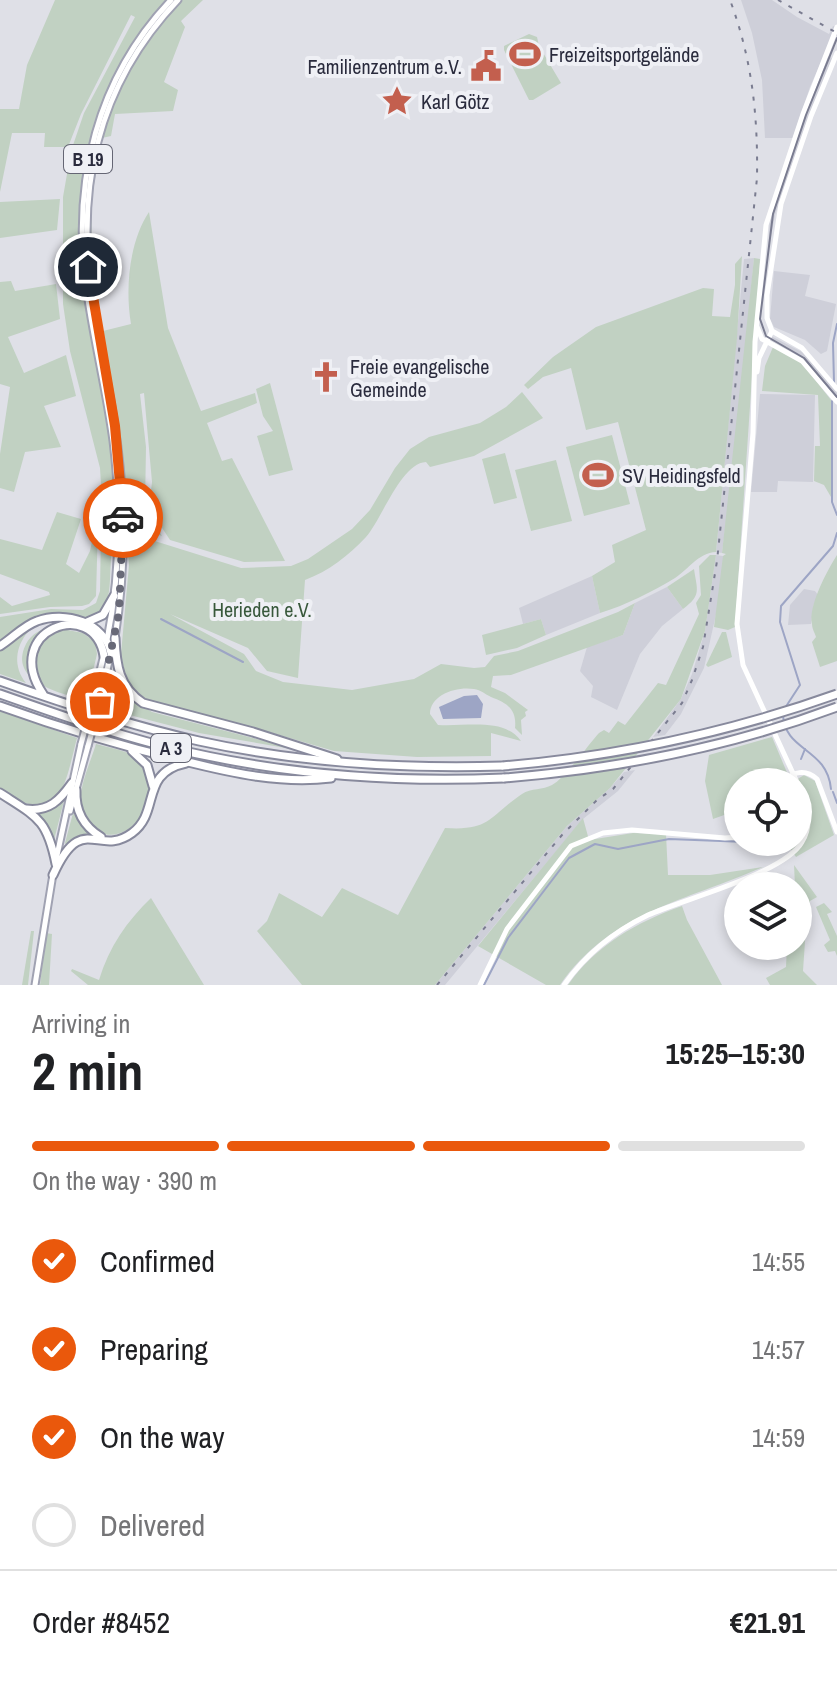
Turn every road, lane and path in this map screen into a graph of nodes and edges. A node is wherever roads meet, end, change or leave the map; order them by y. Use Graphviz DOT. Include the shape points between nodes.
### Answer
graph roads {
  1 [pos="171,0"];
  2 [pos="178,0"];
  3 [pos="837,27"];
  4 [pos="830,44"];
  5 [pos="837,52"];
  6 [pos="756,326"];
  7 [pos="772,331"];
  8 [pos="764,341"];
  9 [pos="755,353"];
  10 [pos="755,386"];
  11 [pos="837,389"];
  12 [pos="837,402"];
  13 [pos="120,520"];
  14 [pos="121,535"];
  15 [pos="114,596"];
  16 [pos="84,626"];
  17 [pos="26,638"];
  18 [pos="111,638"];
  19 [pos="0,646"];
  20 [pos="107,654"];
  21 [pos="24,676"];
  22 [pos="0,681"];
  23 [pos="0,694"];
  24 [pos="837,694"];
  25 [pos="48,698"];
  26 [pos="0,706"];
  27 [pos="837,707"];
  28 [pos="127,748"];
  29 [pos="191,763"];
  30 [pos="351,763"];
  31 [pos="791,768"];
  32 [pos="812,774"];
  33 [pos="349,776"];
  34 [pos="74,786"];
  35 [pos="153,786"];
  36 [pos="0,793"];
  37 [pos="23,808"];
  38 [pos="837,832"];
  39 [pos="724,838"];
  40 [pos="106,840"];
  41 [pos="788,856"];
  42 [pos="56,864"];
  43 [pos="53,875"];
  44 [pos="35,985"];
  45 [pos="480,985"];
  46 [pos="564,985"];
  1 -- 13 [label="main road, B 19" via="116,78 98,123 83,188 84,267 112,435"];
  2 -- 13 [label="main road, B 19" via="148,35 114,94 88,187 88,267 116,435"];
  3 -- 4 [label="main road"];
  4 -- 5 [label="main road"];
  4 -- 6 [label="main road" via="767,221"];
  5 -- 7 [label="main road" via="781,204 767,295"];
  6 -- 8 [label="main road"];
  6 -- 9 [label="main road"];
  7 -- 8 [label="main road"];
  7 -- 11 [label="main road" via="802,348"];
  8 -- 9 [label="main road"];
  8 -- 10 [label="main road"];
  8 -- 12 [label="main road" via="796,355"];
  9 -- 10 [label="main road"];
  10 -- 31 [label="main road" via="739,649"];
  13 -- 14 [label="main road, B 19"];
  14 -- 15 [label="main road, B 19"];
  14 -- 18 [label="main road, B 19" via="120,599"];
  15 -- 16 [label="highway" via="100,618"];
  15 -- 18 [label="main road, B 19"];
  16 -- 17 [label="highway" via="51,624"];
  16 -- 18 [label="highway"];
  16 -- 19 [label="highway" via="61,618 43,619"];
  16 -- 20 [label="highway"];
  18 -- 20 [label="highway"];
  18 -- 30 [label="highway" via="121,678 143,703"];
  20 -- 34 [label="main road, bridge"];
  21 -- 25 [label="highway"];
  22 -- 25 [label="highway, A 3"];
  23 -- 33 [label="highway, A 3" via="183,751"];
  24 -- 30 [label="highway, A 3, bridge" via="655,746 558,761 449,768"];
  25 -- 30 [label="highway, A 3" via="201,742"];
  26 -- 28 [label="highway, A 3"];
  27 -- 33 [label="highway, A 3, bridge" via="698,750 593,769 504,778"];
  28 -- 29 [label="highway, A 3"];
  28 -- 35 [label="highway" via="147,765"];
  29 -- 33 [label="highway, A 3" via="271,779"];
  29 -- 35 [label="highway, A 3" via="169,769"];
  32 -- 38 [label="main road"];
  34 -- 37 [label="highway" via="51,806"];
  34 -- 40 [label="highway" via="83,822"];
  34 -- 42 [label="main road"];
  35 -- 40 [label="highway" via="140,826 125,837"];
  36 -- 37 [label="highway"];
  37 -- 42 [label="highway" via="45,828"];
  39 -- 45 [label="main road" via="632,830 603,833 571,846 507,929"];
  40 -- 43 [label="highway" via="73,844"];
  41 -- 46 [label="main road" via="633,923 587,956"];
  42 -- 43 [label="main road"];
  43 -- 44 [label="main road"];
}
